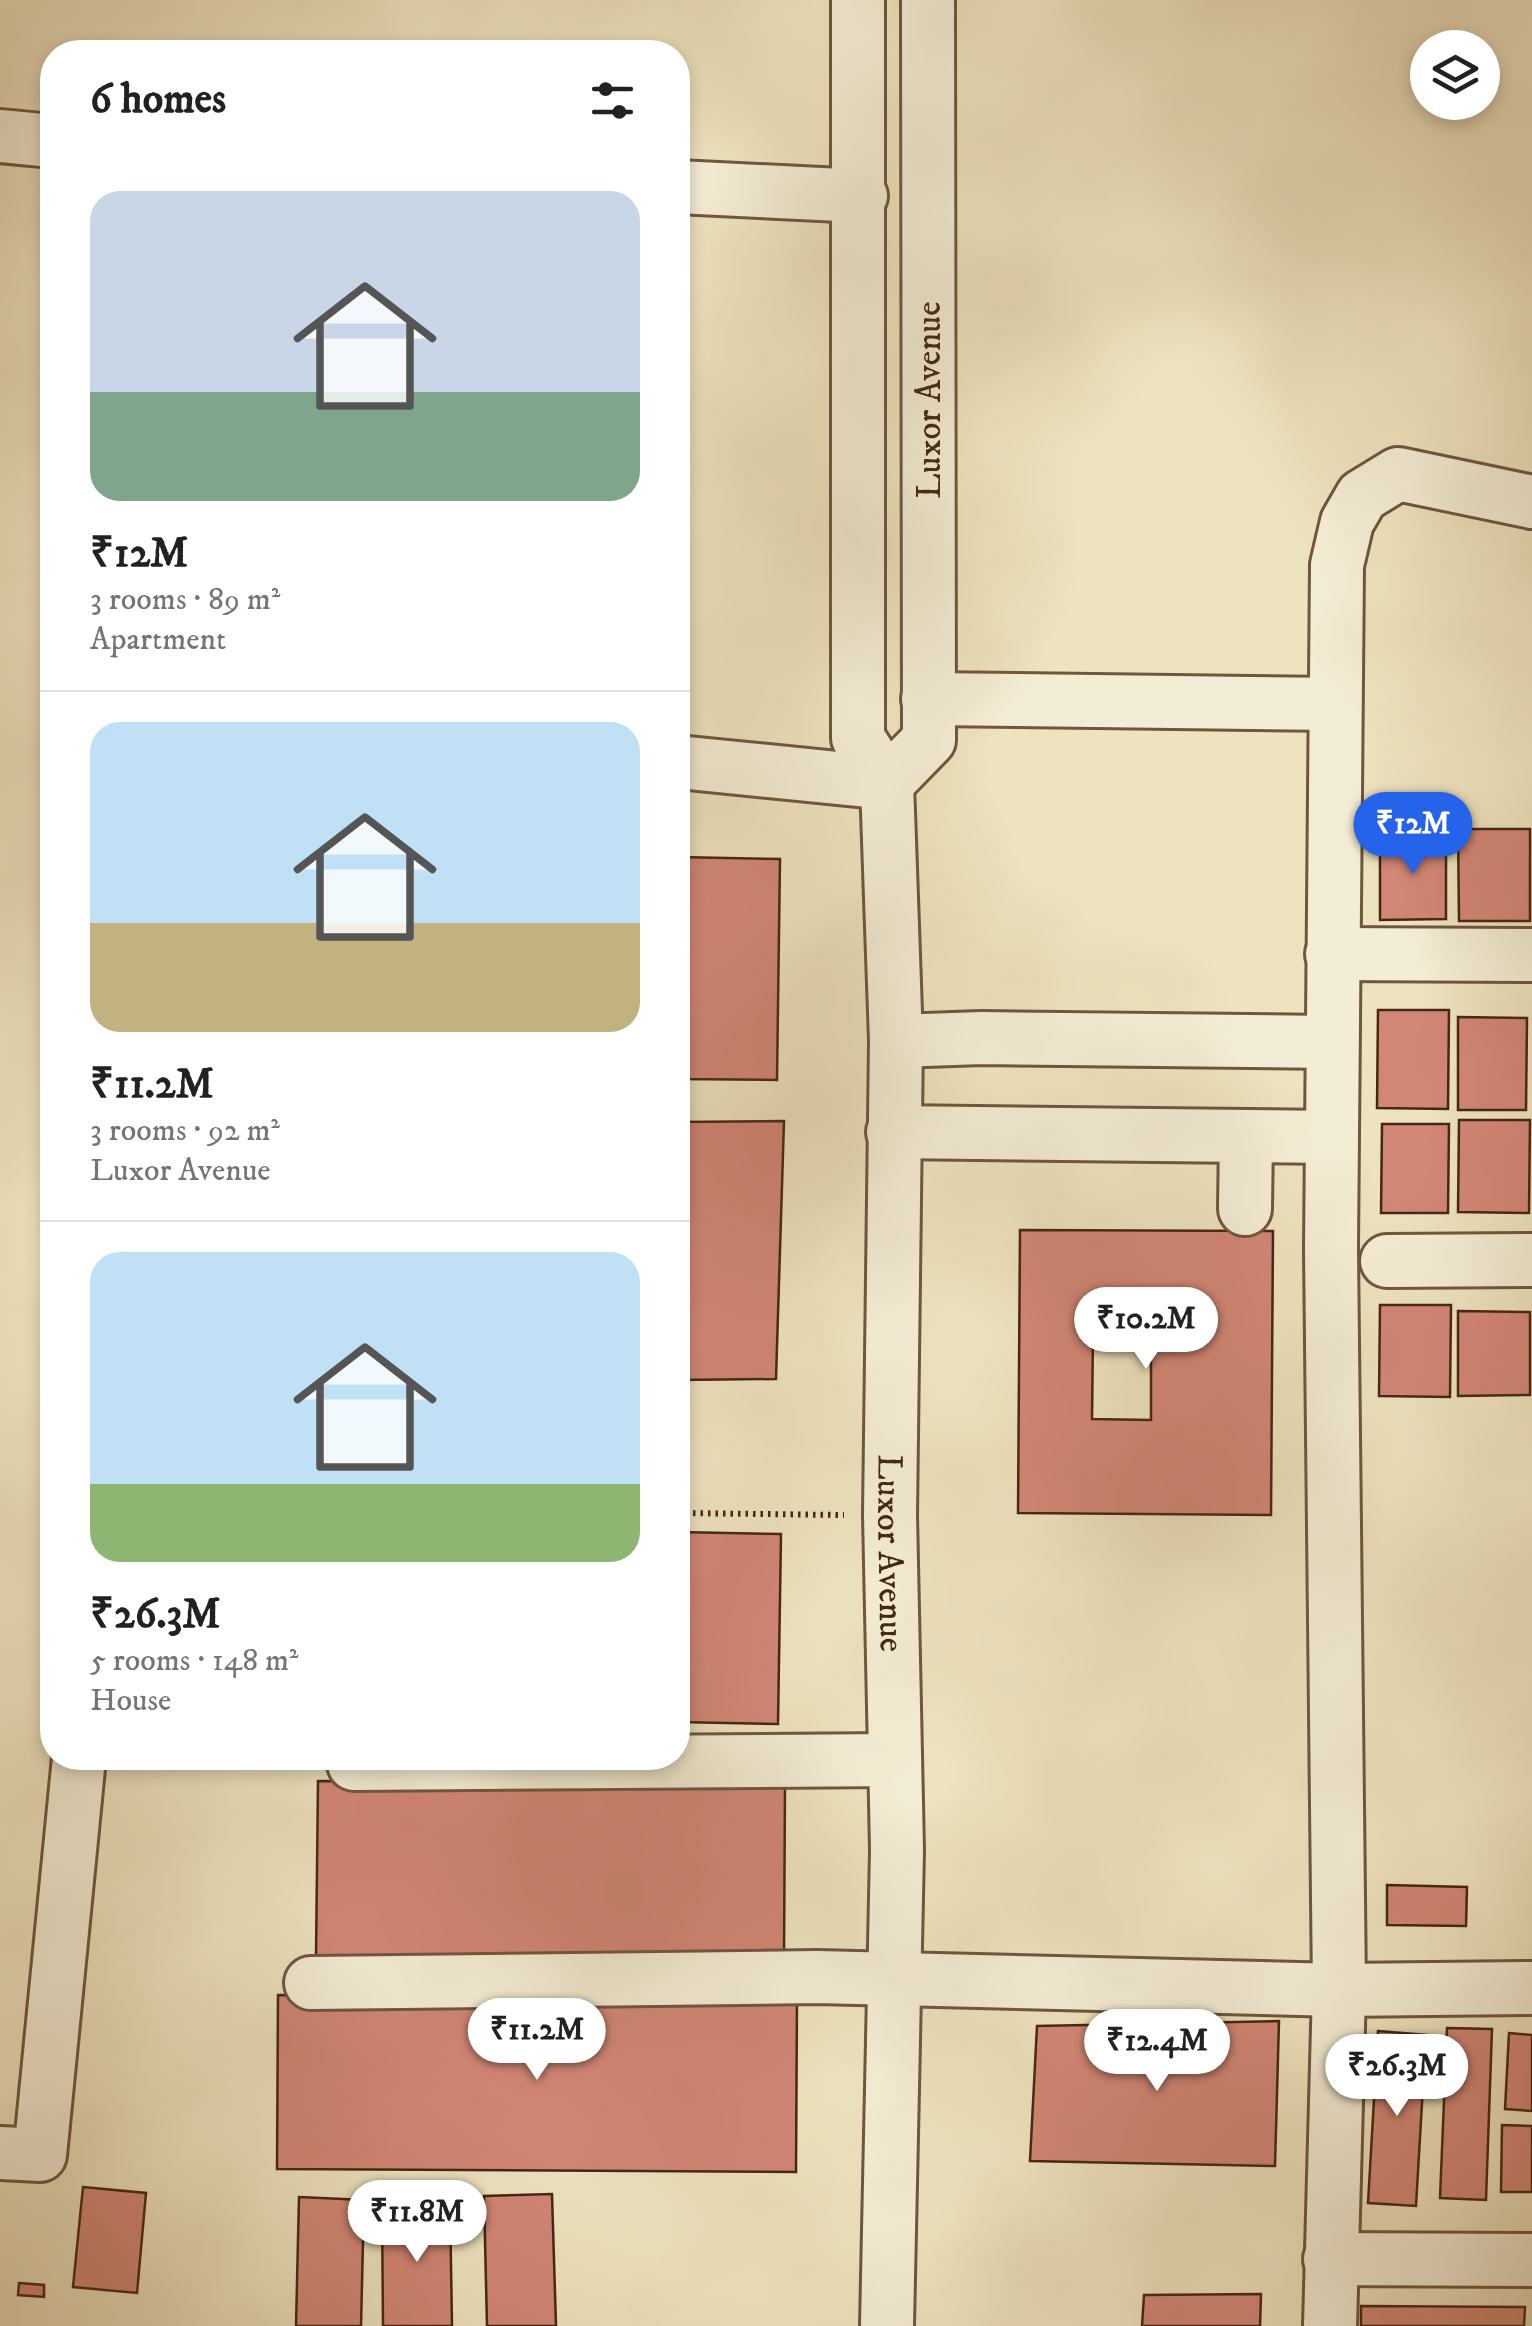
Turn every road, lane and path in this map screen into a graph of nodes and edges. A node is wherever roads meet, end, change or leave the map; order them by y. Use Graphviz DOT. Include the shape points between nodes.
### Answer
graph roads {
  1 [pos="858,0"];
  2 [pos="928,0"];
  3 [pos="0,136"];
  4 [pos="40,141"];
  5 [pos="690,187"];
  6 [pos="861,196"];
  7 [pos="1532,502"];
  8 [pos="928,700"];
  9 [pos="1335,704"];
  10 [pos="690,763"];
  11 [pos="887,783"];
  12 [pos="1332,954"];
  13 [pos="1532,955"];
  14 [pos="896,1041"];
  15 [pos="1332,1042"];
  16 [pos="893,1132"];
  17 [pos="1246,1136"];
  18 [pos="1332,1138"];
  19 [pos="1245,1208"];
  20 [pos="1532,1260"];
  21 [pos="1387,1261"];
  22 [pos="690,1513"];
  23 [pos="890,1515"];
  24 [pos="895,1760"];
  25 [pos="690,1762"];
  26 [pos="78,1770"];
  27 [pos="894,1978"];
  28 [pos="311,1983"];
  29 [pos="1532,1988"];
  30 [pos="1339,1990"];
  31 [pos="0,2153"];
  32 [pos="1330,2260"];
  33 [pos="1532,2260"];
  34 [pos="887,2326"];
  35 [pos="1330,2326"];
  1 -- 6 [label="street, Luxor Avenue"];
  2 -- 8 [label="street, Luxor Avenue"];
  3 -- 4 [label="street"];
  5 -- 6 [label="street"];
  6 -- 11 [label="street, Luxor Avenue" via="858,738"];
  7 -- 9 [label="street" via="1398,474 1362,496 1336,565"];
  8 -- 9 [label="street"];
  8 -- 11 [label="street, Luxor Avenue" via="929,740"];
  9 -- 12 [label="street"];
  10 -- 11 [label="street"];
  11 -- 14 [label="street, Luxor Avenue"];
  12 -- 13 [label="street"];
  12 -- 15 [label="street"];
  14 -- 15 [label="street"];
  14 -- 16 [label="street, Luxor Avenue"];
  15 -- 18 [label="street"];
  16 -- 17 [label="street"];
  16 -- 23 [label="street, Luxor Avenue"];
  17 -- 18 [label="street"];
  17 -- 19 [label="street"];
  18 -- 30 [label="street"];
  20 -- 21 [label="street"];
  22 -- 23 [label="path"];
  23 -- 24 [label="street, Luxor Avenue"];
  24 -- 25 [label="street"];
  24 -- 27 [label="street, Luxor Avenue"];
  26 -- 31 [label="street" via="40,2155"];
  27 -- 28 [label="street"];
  27 -- 30 [label="street"];
  27 -- 34 [label="street, Luxor Avenue"];
  29 -- 30 [label="street"];
  30 -- 32 [label="street"];
  32 -- 33 [label="street"];
  32 -- 35 [label="street"];
}
